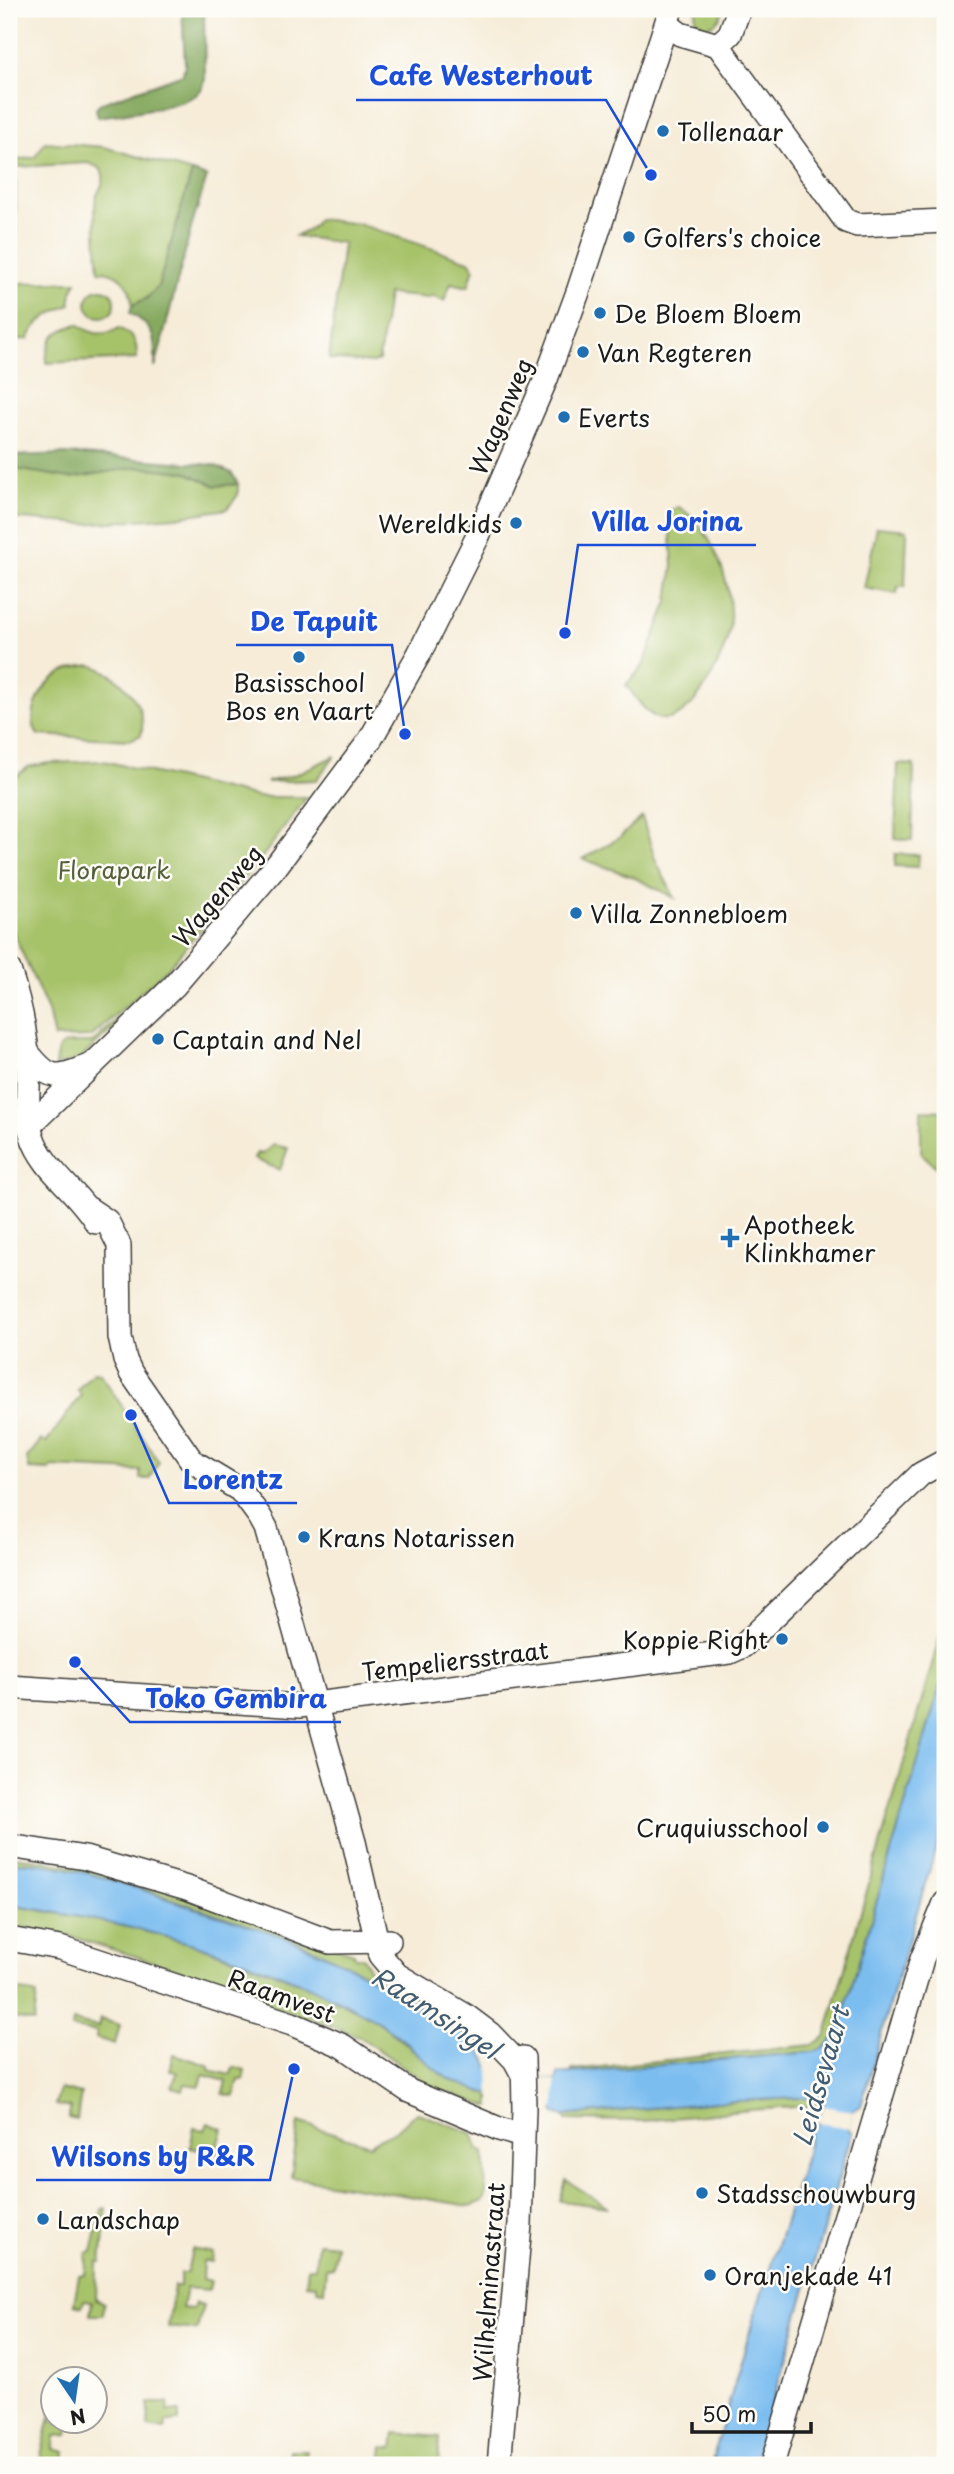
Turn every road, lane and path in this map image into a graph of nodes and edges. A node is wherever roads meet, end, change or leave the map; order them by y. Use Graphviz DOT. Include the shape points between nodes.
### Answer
graph roads {
  1 [pos="740,9"];
  2 [pos="669,16"];
  3 [pos="718,45"];
  4 [pos="945,220"];
  5 [pos="9,970"];
  6 [pos="27,1052"];
  7 [pos="92,1066"];
  8 [pos="29,1126"];
  9 [pos="945,1461"];
  10 [pos="9,1687"];
  11 [pos="314,1704"];
  12 [pos="9,1846"];
  13 [pos="945,1904"];
  14 [pos="9,1940"];
  15 [pos="384,1942"];
  16 [pos="522,2136"];
  17 [pos="499,2465"];
  18 [pos="772,2465"];
  1 -- 3 [label="street" via="730,34"];
  2 -- 3 [label="street" via="680,34"];
  2 -- 7 [label="street, Wagenweg" via="545,379 478,536 419,654 370,740 278,865 174,986"];
  3 -- 4 [label="street" via="846,221"];
  5 -- 6 [label="street"];
  6 -- 7 [label="street" via="51,1075"];
  6 -- 8 [label="street"];
  7 -- 8 [label="street, Wagenweg"];
  8 -- 11 [label="street" via="46,1162 89,1209 115,1252 110,1342 115,1364 137,1402 183,1466 196,1469 230,1499 254,1509 266,1528"];
  9 -- 11 [label="street, Tempeliersstraat" via="921,1474 743,1646 730,1652"];
  10 -- 11 [label="street, Tempeliersstraat"];
  11 -- 15 [label="street"];
  12 -- 15 [label="street" via="85,1858 187,1888 331,1942"];
  13 -- 18 [label="street" via="922,1959"];
  14 -- 16 [label="street, Raamvest" via="60,1948 292,2024 343,2046 409,2091"];
  15 -- 16 [label="street, Wilhelminastraat" via="409,1966 508,2029 521,2051"];
  16 -- 17 [label="street, Wilhelminastraat" via="520,2224"];
}
